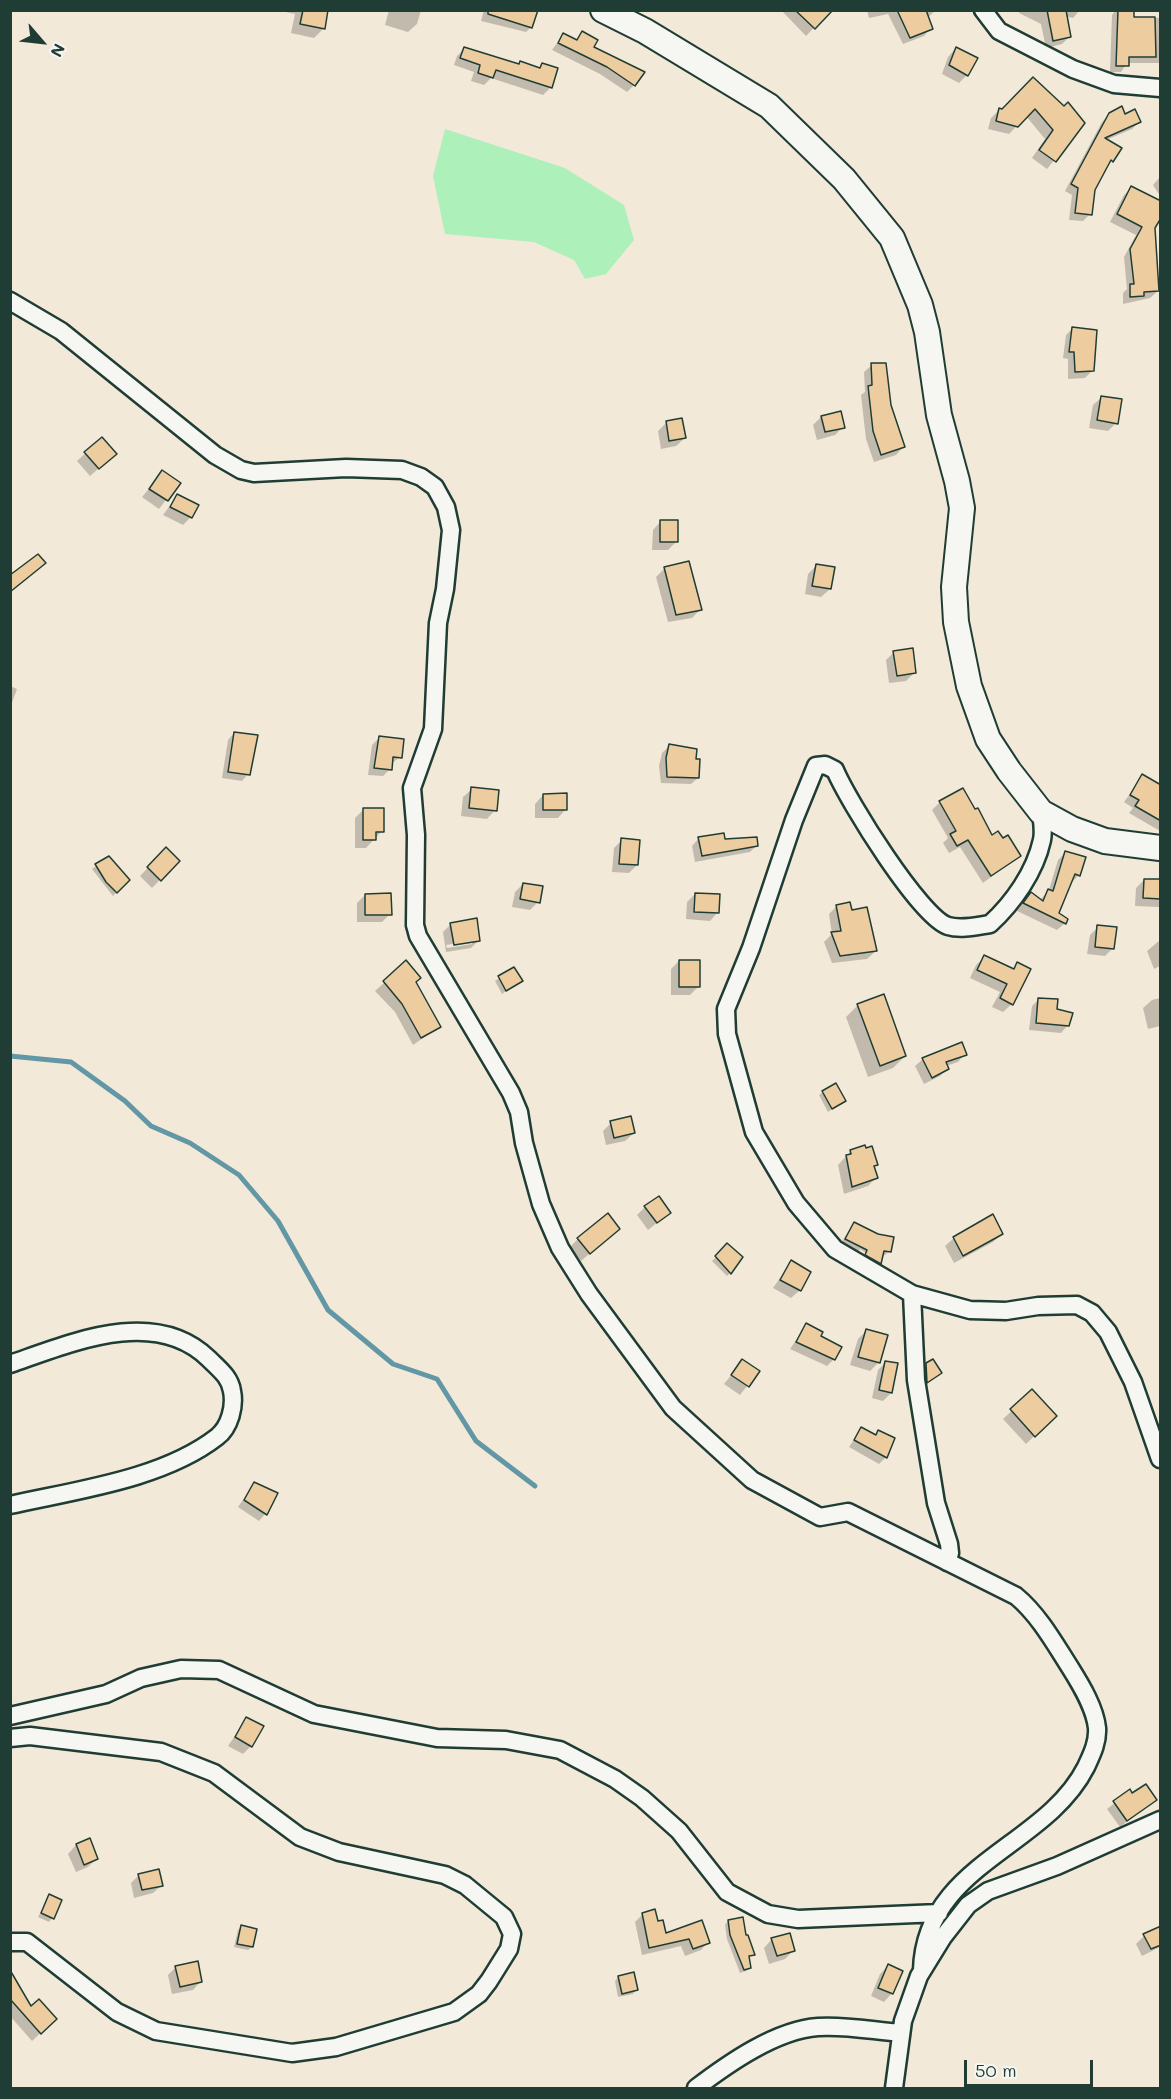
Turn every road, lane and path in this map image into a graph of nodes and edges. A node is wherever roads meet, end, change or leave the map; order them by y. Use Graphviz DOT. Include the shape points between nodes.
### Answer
graph roads {
  1 [pos="603,10"];
  2 [pos="983,10"];
  3 [pos="1161,88"];
  4 [pos="10,301"];
  5 [pos="1041,812"];
  6 [pos="1161,848"];
  7 [pos="912,1294"];
  8 [pos="10,1364"];
  9 [pos="1161,1459"];
  10 [pos="10,1505"];
  11 [pos="947,1562"];
  12 [pos="10,1716"];
  13 [pos="10,1738"];
  14 [pos="1161,1820"];
  15 [pos="939,1913"];
  16 [pos="10,1942"];
  17 [pos="922,1970"];
  18 [pos="901,2033"];
  19 [pos="696,2088"];
  20 [pos="894,2088"];
  1 -- 5 [label="main road" via="769,106 844,179 892,238 920,305 939,415 962,508 954,587 956,622 969,686 988,739"];
  2 -- 3 [label="street" via="999,31 1073,69 1114,84"];
  4 -- 11 [label="street" via="62,332 215,455 241,470 402,470 435,488 446,507 451,530 438,623 433,729 411,789 416,836 415,926 511,1093 541,1204 560,1248 673,1408 735,1467 820,1517 848,1512"];
  5 -- 6 [label="main road" via="1105,841"];
  5 -- 7 [label="street" via="1042,838 1037,855 1013,899 990,924 950,926 922,906 880,850 835,770 816,766 726,1009 727,1034 754,1132 783,1184 835,1249"];
  7 -- 9 [label="street" via="970,1310 1077,1305 1092,1314 1108,1332 1133,1382"];
  7 -- 11 [label="street" via="916,1380 936,1503 949,1544"];
  8 -- 10 [label="street" via="120,1331 166,1334 200,1350 230,1380 234,1398 230,1419 219,1436 190,1453 133,1478"];
  11 -- 15 [label="street" via="1008,1591 1032,1612 1078,1682 1095,1717 1097,1733 1090,1760 1068,1796 978,1866"];
  12 -- 15 [label="street" via="106,1694 141,1678 181,1669 219,1670 314,1714 436,1738 506,1740 560,1750 642,1798 679,1831 727,1892 768,1914 798,1919"];
  13 -- 16 [label="street" via="30,1736 161,1752 214,1773 300,1837 339,1852 445,1875 465,1885 504,1917 512,1934 509,1949 489,1981 479,1994 454,2012 336,2047 292,2053 156,2031 117,2012 27,1942"];
  14 -- 17 [label="street" via="976,1898 952,1924"];
  15 -- 17 [label="street" via="925,1949"];
  17 -- 18 [label="street"];
  18 -- 19 [label="street" via="821,2027 798,2031 743,2054"];
  18 -- 20 [label="street"];
}
